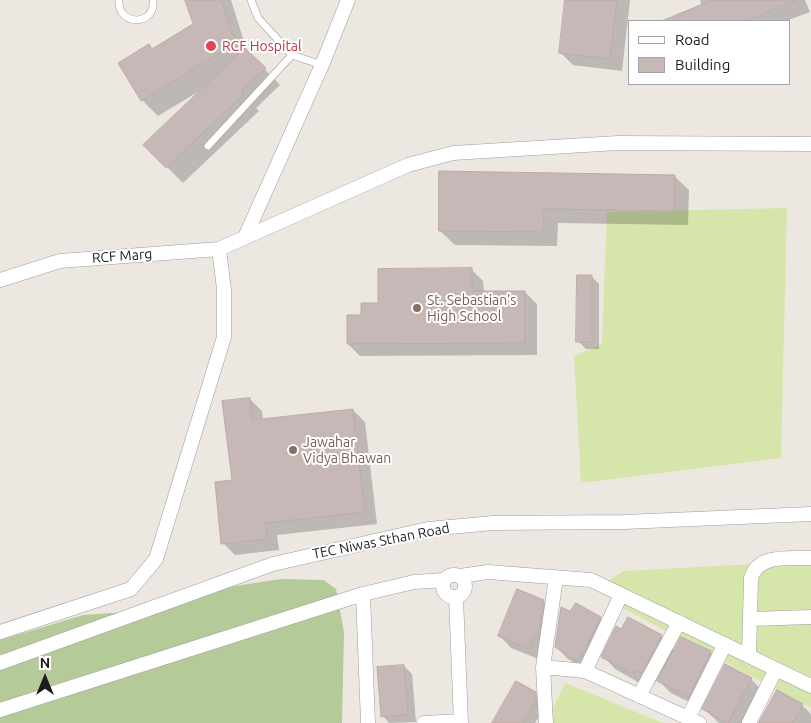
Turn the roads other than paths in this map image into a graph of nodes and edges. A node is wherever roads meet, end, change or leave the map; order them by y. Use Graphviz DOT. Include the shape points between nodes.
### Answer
graph roads {
  1 [pos="119,0"];
  2 [pos="153,0"];
  3 [pos="251,0"];
  4 [pos="348,0"];
  5 [pos="292,55"];
  6 [pos="322,65"];
  7 [pos="811,144"];
  8 [pos="208,146"];
  9 [pos="245,237"];
  10 [pos="218,249"];
  11 [pos="0,280"];
  12 [pos="811,514"];
  13 [pos="811,558"];
  14 [pos="460,576"];
  15 [pos="556,578"];
  16 [pos="445,580"];
  17 [pos="363,594"];
  18 [pos="621,595"];
  19 [pos="456,597"];
  20 [pos="811,617"];
  21 [pos="750,619"];
  22 [pos="679,622"];
  23 [pos="0,632"];
  24 [pos="725,644"];
  25 [pos="749,656"];
  26 [pos="0,663"];
  27 [pos="543,667"];
  28 [pos="776,669"];
  29 [pos="585,671"];
  30 [pos="811,686"];
  31 [pos="639,696"];
  32 [pos="0,710"];
  33 [pos="694,720"];
  34 [pos="460,722"];
  35 [pos="368,723"];
  36 [pos="424,723"];
  37 [pos="546,723"];
  38 [pos="749,723"];
  1 -- 2 [label="lane" via="124,16 135,21 150,14"];
  3 -- 5 [label="lane" via="258,18"];
  4 -- 6 [label="street"];
  5 -- 6 [label="lane"];
  5 -- 8 [label="lane"];
  6 -- 9 [label="street"];
  7 -- 9 [label="street, RCF Marg" via="618,143 453,153 408,165"];
  9 -- 10 [label="street, RCF Marg"];
  10 -- 11 [label="street, RCF Marg" via="60,260"];
  10 -- 23 [label="street" via="224,288 224,336 156,559 131,589"];
  12 -- 26 [label="street, TEC Niwas Sthan Road" via="624,522 493,523 428,529 273,564"];
  13 -- 21 [label="street" via="774,559 759,563 752,578"];
  14 -- 15 [label="street" via="488,572"];
  14 -- 16 [label="street" via="453,575"];
  14 -- 19 [label="street" via="466,586"];
  15 -- 18 [label="street" via="591,580"];
  15 -- 27 [label="street"];
  16 -- 17 [label="street" via="414,582"];
  16 -- 19 [label="street" via="446,594"];
  17 -- 32 [label="street"];
  17 -- 35 [label="street"];
  18 -- 22 [label="street"];
  18 -- 29 [label="street"];
  19 -- 34 [label="street"];
  20 -- 21 [label="street"];
  21 -- 25 [label="street"];
  22 -- 24 [label="street"];
  22 -- 31 [label="street"];
  24 -- 25 [label="street"];
  24 -- 33 [label="street"];
  25 -- 28 [label="street"];
  27 -- 29 [label="street"];
  27 -- 37 [label="street"];
  28 -- 30 [label="street"];
  28 -- 38 [label="street"];
  29 -- 31 [label="street"];
  31 -- 33 [label="street"];
  34 -- 36 [label="street"];
}
